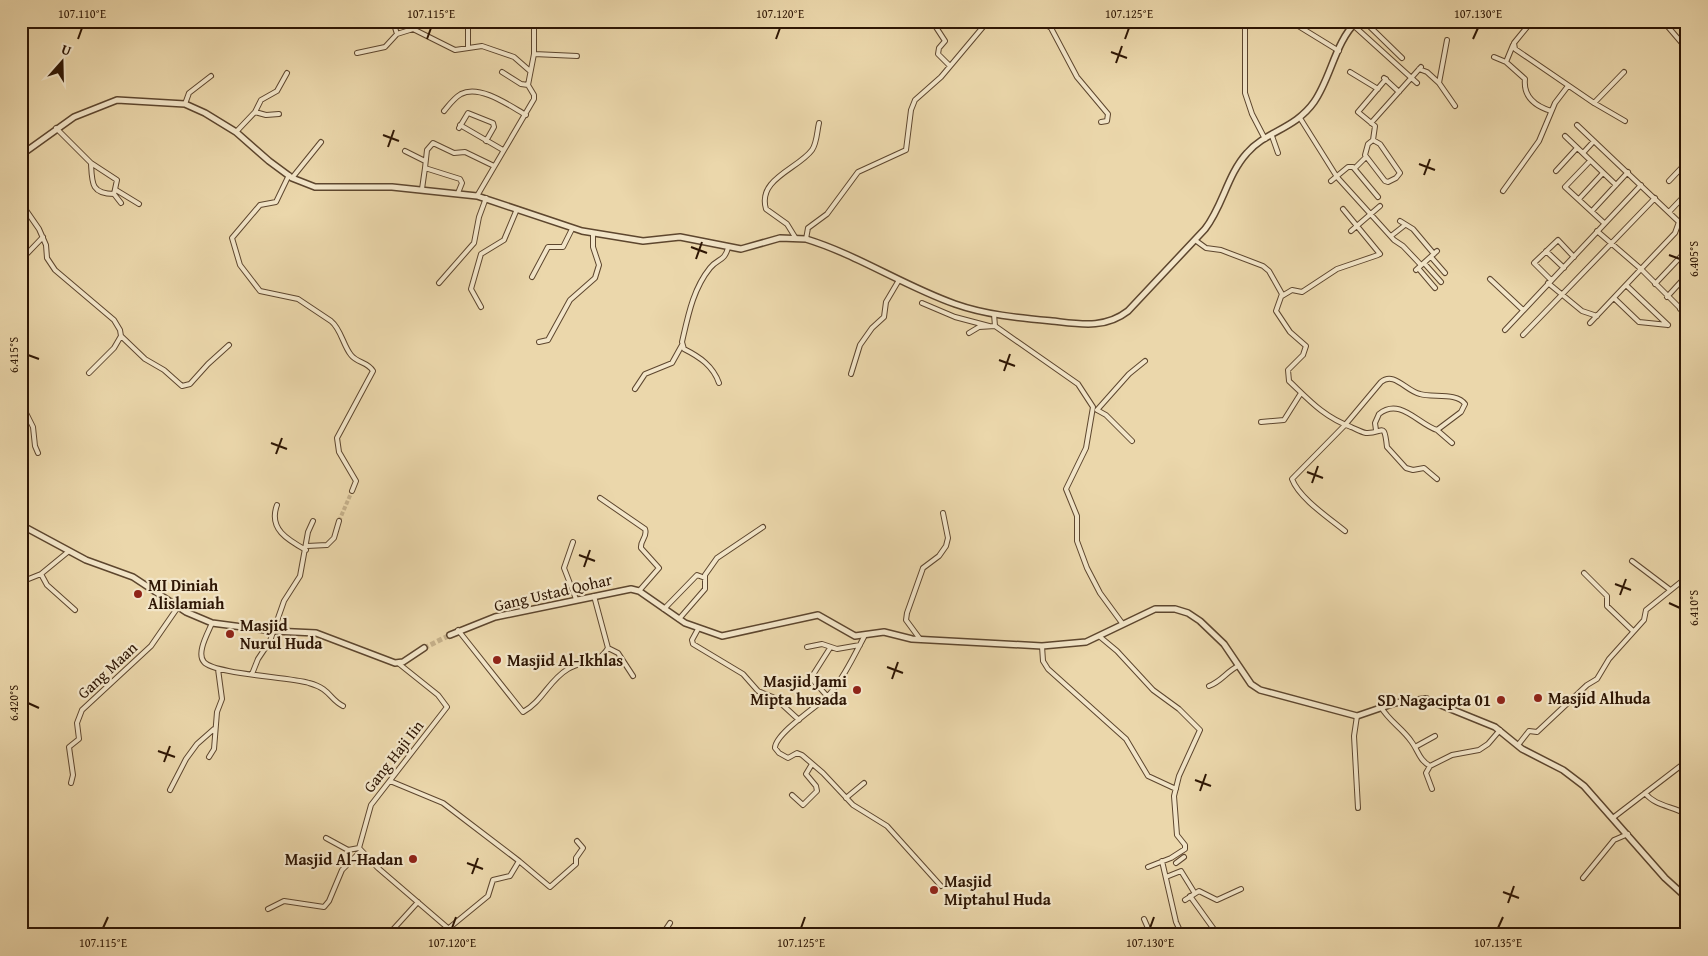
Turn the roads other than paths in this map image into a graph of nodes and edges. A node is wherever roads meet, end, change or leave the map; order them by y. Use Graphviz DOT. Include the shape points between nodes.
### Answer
graph roads {
  1 [pos="393,21"];
  2 [pos="468,21"];
  3 [pos="534,21"];
  4 [pos="932,21"];
  5 [pos="988,21"];
  6 [pos="1041,21"];
  7 [pos="1245,21"];
  8 [pos="1364,21"];
  9 [pos="1532,21"];
  10 [pos="1663,21"];
  11 [pos="1355,23"];
  12 [pos="1295,24"];
  13 [pos="397,34"];
  14 [pos="1447,40"];
  15 [pos="1513,46"];
  16 [pos="468,48"];
  17 [pos="1687,49"];
  18 [pos="1339,51"];
  19 [pos="357,53"];
  20 [pos="534,54"];
  21 [pos="577,56"];
  22 [pos="1494,57"];
  23 [pos="1506,62"];
  24 [pos="1397,64"];
  25 [pos="950,66"];
  26 [pos="530,71"];
  27 [pos="502,72"];
  28 [pos="1350,72"];
  29 [pos="1624,72"];
  30 [pos="287,73"];
  31 [pos="211,76"];
  32 [pos="1412,78"];
  33 [pos="1417,83"];
  34 [pos="1439,83"];
  35 [pos="528,84"];
  36 [pos="1568,86"];
  37 [pos="1378,88"];
  38 [pos="1399,92"];
  39 [pos="185,102"];
  40 [pos="1594,103"];
  41 [pos="1455,106"];
  42 [pos="444,111"];
  43 [pos="1551,111"];
  44 [pos="254,112"];
  45 [pos="279,114"];
  46 [pos="526,114"];
  47 [pos="1300,118"];
  48 [pos="1625,121"];
  49 [pos="1101,122"];
  50 [pos="819,123"];
  51 [pos="1371,123"];
  52 [pos="1577,124"];
  53 [pos="56,128"];
  54 [pos="237,130"];
  55 [pos="1272,136"];
  56 [pos="1565,136"];
  57 [pos="1265,139"];
  58 [pos="1373,140"];
  59 [pos="486,141"];
  60 [pos="1594,141"];
  61 [pos="321,142"];
  62 [pos="21,146"];
  63 [pos="1577,148"];
  64 [pos="504,150"];
  65 [pos="405,151"];
  66 [pos="24,153"];
  67 [pos="1278,153"];
  68 [pos="1583,153"];
  69 [pos="1366,157"];
  70 [pos="425,161"];
  71 [pos="1590,161"];
  72 [pos="1687,162"];
  73 [pos="91,163"];
  74 [pos="494,166"];
  75 [pos="425,168"];
  76 [pos="1355,168"];
  77 [pos="1556,171"];
  78 [pos="1628,172"];
  79 [pos="1603,173"];
  80 [pos="290,176"];
  81 [pos="1337,177"];
  82 [pos="1331,181"];
  83 [pos="1670,181"];
  84 [pos="1616,185"];
  85 [pos="1641,185"];
  86 [pos="422,189"];
  87 [pos="1503,191"];
  88 [pos="115,192"];
  89 [pos="458,193"];
  90 [pos="1687,193"];
  91 [pos="478,196"];
  92 [pos="1378,196"];
  93 [pos="1655,198"];
  94 [pos="1579,199"];
  95 [pos="485,201"];
  96 [pos="21,203"];
  97 [pos="120,203"];
  98 [pos="139,204"];
  99 [pos="1380,206"];
  100 [pos="517,208"];
  101 [pos="1343,208"];
  102 [pos="1592,211"];
  103 [pos="1669,212"];
  104 [pos="1371,215"];
  105 [pos="1400,221"];
  106 [pos="1679,222"];
  107 [pos="1604,223"];
  108 [pos="1358,225"];
  109 [pos="1405,225"];
  110 [pos="1687,228"];
  111 [pos="572,229"];
  112 [pos="1352,231"];
  113 [pos="1597,231"];
  114 [pos="593,233"];
  115 [pos="1391,236"];
  116 [pos="43,237"];
  117 [pos="795,237"];
  118 [pos="806,239"];
  119 [pos="1195,240"];
  120 [pos="1611,243"];
  121 [pos="728,248"];
  122 [pos="1687,250"];
  123 [pos="1546,251"];
  124 [pos="1434,254"];
  125 [pos="1574,257"];
  126 [pos="21,260"];
  127 [pos="1420,266"];
  128 [pos="1564,268"];
  129 [pos="1641,269"];
  130 [pos="1446,273"];
  131 [pos="1687,275"];
  132 [pos="532,276"];
  133 [pos="1490,279"];
  134 [pos="899,280"];
  135 [pos="1549,281"];
  136 [pos="439,282"];
  137 [pos="1441,282"];
  138 [pos="1655,284"];
  139 [pos="1626,285"];
  140 [pos="1435,288"];
  141 [pos="1282,296"];
  142 [pos="1562,296"];
  143 [pos="1667,297"];
  144 [pos="1614,298"];
  145 [pos="1687,301"];
  146 [pos="922,303"];
  147 [pos="481,307"];
  148 [pos="1680,309"];
  149 [pos="1523,310"];
  150 [pos="994,314"];
  151 [pos="1687,315"];
  152 [pos="1597,316"];
  153 [pos="1590,324"];
  154 [pos="988,326"];
  155 [pos="995,326"];
  156 [pos="1504,330"];
  157 [pos="969,333"];
  158 [pos="1523,335"];
  159 [pos="121,336"];
  160 [pos="539,342"];
  161 [pos="229,345"];
  162 [pos="682,345"];
  163 [pos="1145,361"];
  164 [pos="89,373"];
  165 [pos="851,374"];
  166 [pos="719,383"];
  167 [pos="635,389"];
  168 [pos="1301,393"];
  169 [pos="21,403"];
  170 [pos="1096,410"];
  171 [pos="1261,422"];
  172 [pos="1345,425"];
  173 [pos="1376,430"];
  174 [pos="1437,430"];
  175 [pos="1132,442"];
  176 [pos="1452,443"];
  177 [pos="38,453"];
  178 [pos="1436,479"];
  179 [pos="352,491"];
  180 [pos="600,498"];
  181 [pos="277,505"];
  182 [pos="943,514"];
  183 [pos="313,521"];
  184 [pos="339,521"];
  185 [pos="21,525"];
  186 [pos="763,527"];
  187 [pos="1345,531"];
  188 [pos="572,542"];
  189 [pos="306,548"];
  190 [pos="68,551"];
  191 [pos="1632,561"];
  192 [pos="1584,573"];
  193 [pos="41,574"];
  194 [pos="1687,577"];
  195 [pos="705,578"];
  196 [pos="21,582"];
  197 [pos="1669,589"];
  198 [pos="639,591"];
  199 [pos="594,595"];
  200 [pos="576,599"];
  201 [pos="178,607"];
  202 [pos="664,609"];
  203 [pos="75,610"];
  204 [pos="679,619"];
  205 [pos="212,623"];
  206 [pos="1122,623"];
  207 [pos="698,629"];
  208 [pos="458,630"];
  209 [pos="273,631"];
  210 [pos="1633,631"];
  211 [pos="450,635"];
  212 [pos="1099,636"];
  213 [pos="864,637"];
  214 [pos="920,639"];
  215 [pos="860,645"];
  216 [pos="1042,646"];
  217 [pos="807,647"];
  218 [pos="424,648"];
  219 [pos="608,648"];
  220 [pos="830,648"];
  221 [pos="398,663"];
  222 [pos="1238,666"];
  223 [pos="218,669"];
  224 [pos="252,674"];
  225 [pos="633,676"];
  226 [pos="1209,686"];
  227 [pos="827,696"];
  228 [pos="343,706"];
  229 [pos="1381,707"];
  230 [pos="1356,716"];
  231 [pos="799,720"];
  232 [pos="214,729"];
  233 [pos="1500,730"];
  234 [pos="1435,736"];
  235 [pos="1518,745"];
  236 [pos="1415,747"];
  237 [pos="208,757"];
  238 [pos="1687,761"];
  239 [pos="812,764"];
  240 [pos="1682,765"];
  241 [pos="1430,766"];
  242 [pos="1687,769"];
  243 [pos="390,781"];
  244 [pos="71,783"];
  245 [pos="864,783"];
  246 [pos="1176,789"];
  247 [pos="1432,789"];
  248 [pos="170,790"];
  249 [pos="1645,793"];
  250 [pos="792,795"];
  251 [pos="846,798"];
  252 [pos="1358,808"];
  253 [pos="1686,814"];
  254 [pos="1614,818"];
  255 [pos="1628,834"];
  256 [pos="326,838"];
  257 [pos="577,840"];
  258 [pos="360,849"];
  259 [pos="1181,852"];
  260 [pos="519,862"];
  261 [pos="1162,862"];
  262 [pos="1176,863"];
  263 [pos="1148,866"];
  264 [pos="1166,877"];
  265 [pos="1583,878"];
  266 [pos="941,886"];
  267 [pos="1241,889"];
  268 [pos="1194,892"];
  269 [pos="1190,896"];
  270 [pos="1687,898"];
  271 [pos="1185,900"];
  272 [pos="418,902"];
  273 [pos="268,908"];
  274 [pos="1144,919"];
  275 [pos="670,924"];
  276 [pos="449,928"];
  277 [pos="388,935"];
  278 [pos="456,935"];
  279 [pos="662,935"];
  280 [pos="1151,935"];
  281 [pos="1182,935"];
  282 [pos="1218,935"];
  1 -- 13 [label="street"];
  2 -- 16 [label="street"];
  3 -- 20 [label="street"];
  4 -- 25 [label="street" via="945,41 938,54"];
  5 -- 25 [label="street"];
  6 -- 49 [label="street" via="1051,28 1077,77 1108,114 1107,121"];
  7 -- 57 [label="street" via="1245,93"];
  8 -- 24 [label="street" via="1404,57"];
  9 -- 15 [label="street"];
  10 -- 17 [label="street"];
  11 -- 18 [label="street"];
  11 -- 24 [label="street"];
  12 -- 18 [label="street"];
  13 -- 16 [label="street" via="418,29 428,38 451,49 460,51"];
  13 -- 19 [label="street" via="385,47"];
  14 -- 34 [label="street"];
  15 -- 23 [label="street"];
  15 -- 36 [label="street"];
  16 -- 26 [label="street" via="482,46 514,57"];
  18 -- 47 [label="street" via="1322,90"];
  20 -- 21 [label="street"];
  20 -- 26 [label="street"];
  22 -- 23 [label="street"];
  23 -- 43 [label="street" via="1525,79 1524,90 1529,98"];
  24 -- 32 [label="street"];
  25 -- 118 [label="street" via="913,102 906,150 855,175 827,214 808,228"];
  26 -- 35 [label="street"];
  27 -- 35 [label="street"];
  28 -- 37 [label="street"];
  29 -- 40 [label="street"];
  30 -- 44 [label="street" via="277,92 261,100"];
  31 -- 39 [label="street" via="186,95"];
  32 -- 33 [label="street"];
  32 -- 34 [label="street" via="1420,68"];
  32 -- 38 [label="street"];
  34 -- 41 [label="street"];
  35 -- 46 [label="street" via="534,98"];
  36 -- 40 [label="street"];
  36 -- 43 [label="street"];
  37 -- 38 [label="street" via="1385,79"];
  37 -- 51 [label="street" via="1358,112"];
  38 -- 51 [label="street"];
  39 -- 53 [label="street" via="117,100"];
  39 -- 54 [label="street"];
  40 -- 48 [label="street"];
  42 -- 46 [label="street" via="459,95 470,92 487,94"];
  43 -- 87 [label="street" via="1539,141"];
  44 -- 45 [label="street"];
  44 -- 54 [label="street"];
  46 -- 64 [label="street"];
  47 -- 55 [label="street"];
  47 -- 81 [label="street"];
  50 -- 117 [label="street" via="811,151 781,174 767,196 766,209 787,224"];
  51 -- 58 [label="street" via="1375,128"];
  52 -- 60 [label="street"];
  53 -- 66 [label="street"];
  53 -- 73 [label="street"];
  54 -- 80 [label="street"];
  55 -- 57 [label="street"];
  55 -- 67 [label="street"];
  56 -- 63 [label="street"];
  57 -- 119 [label="street" via="1240,162 1215,216"];
  58 -- 69 [label="street" via="1366,149"];
  58 -- 69 [label="street" via="1380,144 1400,173 1385,181"];
  59 -- 59 [label="street" via="460,127 466,114 470,112 493,123"];
  59 -- 64 [label="street"];
  60 -- 68 [label="street"];
  60 -- 78 [label="street"];
  61 -- 80 [label="street"];
  62 -- 66 [label="street"];
  63 -- 68 [label="street"];
  63 -- 77 [label="street"];
  64 -- 74 [label="street"];
  65 -- 70 [label="street"];
  68 -- 71 [label="street"];
  69 -- 76 [label="street"];
  70 -- 74 [label="street" via="429,146 433,144 454,153 465,152"];
  70 -- 75 [label="street"];
  71 -- 79 [label="street"];
  71 -- 94 [label="street" via="1565,187"];
  72 -- 83 [label="street"];
  73 -- 88 [label="street" via="116,179"];
  73 -- 88 [label="street" via="96,190"];
  74 -- 91 [label="street"];
  75 -- 86 [label="street"];
  75 -- 89 [label="street" via="460,179 462,183"];
  76 -- 81 [label="street" via="1348,167"];
  76 -- 92 [label="street"];
  78 -- 84 [label="street"];
  78 -- 85 [label="street"];
  79 -- 84 [label="street"];
  79 -- 94 [label="street"];
  80 -- 86 [label="street" via="315,186"];
  80 -- 179 [label="street" via="276,202 260,205 232,238 240,265 260,290 298,299 331,320 350,354 370,365 373,371 337,438 339,452 356,481"];
  81 -- 82 [label="street"];
  81 -- 104 [label="street"];
  84 -- 102 [label="street"];
  85 -- 93 [label="street"];
  85 -- 107 [label="street"];
  86 -- 89 [label="street"];
  88 -- 97 [label="street"];
  88 -- 98 [label="street"];
  89 -- 91 [label="street"];
  90 -- 103 [label="street"];
  91 -- 95 [label="street"];
  93 -- 103 [label="street"];
  93 -- 120 [label="street"];
  94 -- 102 [label="street"];
  95 -- 100 [label="street"];
  95 -- 136 [label="street" via="474,243"];
  96 -- 116 [label="street"];
  99 -- 104 [label="street"];
  100 -- 111 [label="street"];
  100 -- 147 [label="street" via="504,240 481,254 471,289"];
  101 -- 108 [label="street"];
  102 -- 107 [label="street"];
  103 -- 106 [label="street"];
  104 -- 108 [label="street"];
  104 -- 115 [label="street"];
  105 -- 109 [label="street"];
  106 -- 110 [label="street"];
  106 -- 129 [label="street" via="1675,233"];
  107 -- 113 [label="street"];
  108 -- 112 [label="street"];
  108 -- 141 [label="street" via="1379,254 1337,269 1302,292 1292,290"];
  109 -- 115 [label="street"];
  109 -- 124 [label="street" via="1413,229"];
  111 -- 114 [label="street"];
  111 -- 132 [label="street" via="563,247 548,247"];
  113 -- 120 [label="street"];
  113 -- 125 [label="street"];
  114 -- 121 [label="street" via="650,241 680,237"];
  114 -- 160 [label="street" via="593,247 599,265 595,278 570,300 548,340"];
  115 -- 127 [label="street"];
  116 -- 126 [label="street"];
  116 -- 159 [label="street" via="47,258 56,270 114,320"];
  117 -- 118 [label="street"];
  117 -- 121 [label="street" via="744,249"];
  118 -- 134 [label="street"];
  119 -- 141 [label="street" via="1206,248 1221,250 1263,266 1269,270"];
  119 -- 150 [label="street" via="1128,311 1108,322 1083,324"];
  120 -- 129 [label="street"];
  120 -- 142 [label="street"];
  121 -- 162 [label="street" via="725,258 712,266 697,289"];
  122 -- 138 [label="street"];
  123 -- 125 [label="street" via="1558,240"];
  123 -- 128 [label="street"];
  123 -- 135 [label="street" via="1534,263"];
  124 -- 127 [label="street"];
  124 -- 130 [label="street"];
  125 -- 128 [label="street"];
  127 -- 137 [label="street"];
  127 -- 140 [label="street"];
  128 -- 135 [label="street"];
  129 -- 138 [label="street"];
  129 -- 139 [label="street"];
  131 -- 143 [label="street"];
  133 -- 149 [label="street"];
  134 -- 150 [label="street" via="958,306"];
  134 -- 165 [label="street" via="886,302 884,317 860,345"];
  135 -- 142 [label="street"];
  135 -- 149 [label="street"];
  138 -- 143 [label="street"];
  139 -- 144 [label="street"];
  139 -- 144 [label="street" via="1668,325 1639,322"];
  141 -- 168 [label="street" via="1276,311 1290,332 1306,346 1303,356 1291,365 1287,373 1289,382"];
  142 -- 152 [label="street" via="1582,311"];
  142 -- 158 [label="street"];
  143 -- 148 [label="street"];
  144 -- 152 [label="street"];
  145 -- 148 [label="street"];
  146 -- 154 [label="street"];
  148 -- 151 [label="street"];
  149 -- 156 [label="street"];
  150 -- 155 [label="street"];
  152 -- 153 [label="street"];
  154 -- 155 [label="street"];
  154 -- 157 [label="street"];
  155 -- 170 [label="street" via="1078,384"];
  159 -- 161 [label="street" via="144,359 164,370 182,386 190,384"];
  159 -- 164 [label="street" via="114,348"];
  162 -- 166 [label="street" via="712,368"];
  162 -- 167 [label="street" via="672,363 645,374"];
  163 -- 170 [label="street"];
  168 -- 171 [label="street" via="1284,420"];
  168 -- 172 [label="street" via="1329,418"];
  169 -- 177 [label="street" via="33,426"];
  170 -- 175 [label="street" via="1106,415"];
  170 -- 206 [label="street" via="1086,448 1066,484 1066,490 1077,516 1077,541 1087,568"];
  172 -- 173 [label="street" via="1365,433"];
  172 -- 174 [label="street" via="1388,378 1416,393 1446,396 1464,402 1463,410"];
  172 -- 187 [label="street" via="1292,479 1319,511"];
  173 -- 174 [label="street" via="1379,414 1394,408"];
  173 -- 178 [label="street" via="1386,433 1387,447 1406,468 1424,468"];
  174 -- 176 [label="street"];
  180 -- 198 [label="street" via="645,529 641,548 659,568"];
  181 -- 189 [label="street" via="274,515 278,529"];
  182 -- 214 [label="street" via="948,538 946,546 923,568 907,612 906,620"];
  183 -- 189 [label="street"];
  184 -- 189 [label="street" via="334,538 327,546"];
  185 -- 190 [label="street" via="54,540"];
  186 -- 195 [label="street" via="721,554"];
  188 -- 200 [label="street" via="564,568"];
  189 -- 209 [label="street" via="300,576 284,601"];
  190 -- 193 [label="street"];
  190 -- 201 [label="street" via="133,577"];
  191 -- 197 [label="street"];
  192 -- 210 [label="street" via="1607,596 1607,606"];
  193 -- 196 [label="street"];
  193 -- 203 [label="street" via="47,585"];
  194 -- 197 [label="street"];
  195 -- 202 [label="street" via="697,576"];
  195 -- 204 [label="street" via="705,589"];
  197 -- 210 [label="street" via="1646,610 1645,619"];
  198 -- 199 [label="street, Gang Ustad Qohar" via="623,589"];
  198 -- 202 [label="street"];
  199 -- 200 [label="street, Gang Ustad Qohar"];
  199 -- 219 [label="street"];
  200 -- 208 [label="street, Gang Ustad Qohar" via="495,617"];
  201 -- 205 [label="street"];
  201 -- 244 [label="street, Gang Maan" via="155,642 82,710 77,723 79,739 69,749"];
  202 -- 204 [label="street"];
  204 -- 207 [label="street"];
  205 -- 209 [label="street"];
  205 -- 223 [label="street" via="201,654 205,664"];
  206 -- 212 [label="street"];
  206 -- 222 [label="street" via="1159,608 1188,613 1224,644"];
  207 -- 213 [label="street" via="716,636 731,635 818,615 850,635"];
  207 -- 231 [label="street" via="693,644 743,674 758,691 775,698"];
  208 -- 211 [label="street, Gang Ustad Qohar"];
  208 -- 219 [label="street" via="523,712 538,702 567,670 595,661"];
  209 -- 221 [label="street" via="316,634 382,660"];
  209 -- 224 [label="street"];
  210 -- 235 [label="street" via="1609,658 1597,679 1537,732 1529,731"];
  212 -- 216 [label="street" via="1086,642"];
  212 -- 246 [label="street" via="1153,690 1199,728 1200,733 1185,761"];
  213 -- 214 [label="street" via="884,632"];
  213 -- 215 [label="street"];
  214 -- 216 [label="street"];
  215 -- 220 [label="street"];
  215 -- 227 [label="street"];
  216 -- 246 [label="street" via="1043,661 1048,669 1126,739 1148,776"];
  217 -- 220 [label="street" via="822,644"];
  218 -- 221 [label="street"];
  219 -- 225 [label="street" via="618,653"];
  220 -- 227 [label="street" via="811,678"];
  221 -- 243 [label="street, Gang Haji Iin" via="438,695 447,707"];
  222 -- 226 [label="street" via="1228,671 1221,681"];
  222 -- 230 [label="street" via="1250,684 1260,690"];
  223 -- 224 [label="street"];
  223 -- 232 [label="street" via="222,699"];
  224 -- 228 [label="street" via="316,685 328,691"];
  227 -- 231 [label="street"];
  229 -- 230 [label="street"];
  229 -- 233 [label="street" via="1426,699"];
  229 -- 236 [label="street"];
  230 -- 252 [label="street"];
  231 -- 239 [label="street" via="777,739 775,748 788,758 800,754"];
  232 -- 237 [label="street" via="214,749"];
  232 -- 248 [label="street" via="189,754"];
  233 -- 235 [label="street"];
  233 -- 241 [label="street" via="1479,750 1452,755"];
  234 -- 236 [label="street"];
  235 -- 254 [label="street" via="1577,779"];
  236 -- 241 [label="street" via="1421,760"];
  238 -- 240 [label="street"];
  239 -- 250 [label="street" via="806,774 817,791 803,805"];
  239 -- 251 [label="street"];
  240 -- 242 [label="street"];
  240 -- 249 [label="street"];
  241 -- 247 [label="street" via="1426,773"];
  243 -- 258 [label="street, Gang Haji Iin" via="371,804"];
  243 -- 260 [label="street" via="443,802"];
  245 -- 251 [label="street"];
  246 -- 259 [label="street" via="1177,835 1186,847"];
  249 -- 253 [label="street" via="1653,802"];
  249 -- 254 [label="street"];
  251 -- 266 [label="street" via="887,826"];
  254 -- 255 [label="street"];
  255 -- 265 [label="street" via="1614,840"];
  255 -- 270 [label="street" via="1665,878"];
  256 -- 258 [label="street" via="348,850"];
  257 -- 260 [label="street" via="583,848 575,865 550,887"];
  258 -- 272 [label="street"];
  258 -- 273 [label="street" via="342,870 324,907 284,901"];
  259 -- 261 [label="street"];
  259 -- 262 [label="street" via="1185,858"];
  260 -- 276 [label="street" via="510,876 493,880 488,896"];
  261 -- 263 [label="street"];
  261 -- 264 [label="street"];
  264 -- 268 [label="street" via="1180,871"];
  264 -- 281 [label="street"];
  267 -- 268 [label="street" via="1217,900"];
  268 -- 269 [label="street"];
  269 -- 271 [label="street"];
  269 -- 282 [label="street"];
  272 -- 276 [label="street"];
  272 -- 277 [label="street"];
  274 -- 280 [label="street"];
  275 -- 279 [label="street"];
  276 -- 278 [label="street"];
}
